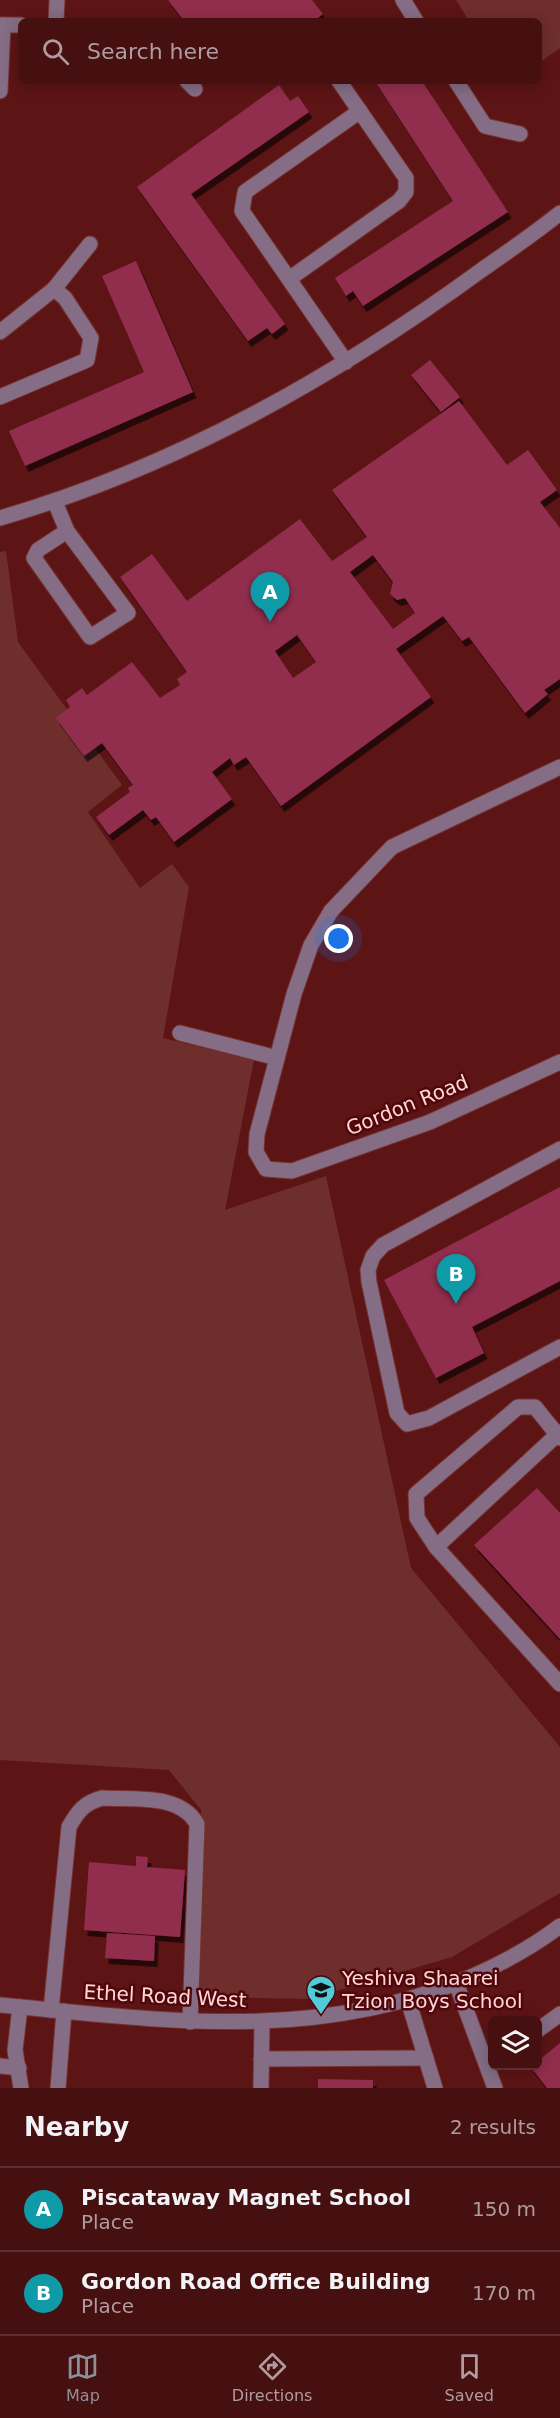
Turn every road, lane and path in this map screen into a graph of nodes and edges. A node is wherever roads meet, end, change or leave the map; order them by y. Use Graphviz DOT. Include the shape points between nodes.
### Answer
graph roads {
  1 [pos="57,0"];
  2 [pos="403,0"];
  3 [pos="56,18"];
  4 [pos="414,18"];
  5 [pos="2,25"];
  6 [pos="18,25"];
  7 [pos="341,84"];
  8 [pos="458,84"];
  9 [pos="0,92"];
  10 [pos="360,111"];
  11 [pos="520,134"];
  12 [pos="560,214"];
  13 [pos="90,244"];
  14 [pos="289,279"];
  15 [pos="54,289"];
  16 [pos="1,326"];
  17 [pos="346,362"];
  18 [pos="0,397"];
  19 [pos="55,502"];
  20 [pos="0,518"];
  21 [pos="68,531"];
  22 [pos="560,767"];
  23 [pos="180,1033"];
  24 [pos="277,1058"];
  25 [pos="560,1062"];
  26 [pos="560,1149"];
  27 [pos="560,1347"];
  28 [pos="559,1435"];
  29 [pos="436,1547"];
  30 [pos="560,1684"];
  31 [pos="560,1926"];
  32 [pos="456,1983"];
  33 [pos="408,2000"];
  34 [pos="0,2005"];
  35 [pos="20,2007"];
  36 [pos="58,2010"];
  37 [pos="560,2014"];
  38 [pos="190,2022"];
  39 [pos="262,2023"];
  40 [pos="542,2027"];
  41 [pos="426,2058"];
  42 [pos="261,2059"];
  43 [pos="488,2063"];
  44 [pos="0,2066"];
  45 [pos="19,2068"];
  46 [pos="490,2070"];
  47 [pos="21,2088"];
  48 [pos="58,2088"];
  49 [pos="261,2088"];
  50 [pos="435,2088"];
  51 [pos="495,2088"];
  1 -- 3 [label="street"];
  2 -- 4 [label="street"];
  5 -- 6 [label="street"];
  5 -- 9 [label="street"];
  7 -- 10 [label="street"];
  8 -- 11 [label="street" via="485,126"];
  10 -- 14 [label="street" via="406,178 406,192 399,201"];
  10 -- 14 [label="street" via="245,192 242,211"];
  12 -- 17 [label="street" via="410,323"];
  13 -- 15 [label="street"];
  14 -- 17 [label="street"];
  15 -- 16 [label="street"];
  15 -- 18 [label="street" via="65,298 91,338 87,360"];
  17 -- 19 [label="street" via="182,452"];
  19 -- 20 [label="street"];
  19 -- 21 [label="street"];
  21 -- 21 [label="street" via="128,613 90,637 34,558 38,550"];
  22 -- 24 [label="street" via="392,847 364,874 331,911 311,945"];
  23 -- 24 [label="street"];
  24 -- 25 [label="street, Gordon Road" via="256,1152 266,1169 292,1171 430,1122"];
  26 -- 27 [label="street" via="383,1245 368,1270 397,1413 407,1424 429,1418"];
  28 -- 29 [label="street"];
  28 -- 29 [label="street" via="535,1407 519,1407 416,1494 417,1518"];
  29 -- 30 [label="street"];
  31 -- 32 [label="street, Ethel Road West" via="539,1942"];
  32 -- 33 [label="street, Ethel Road West"];
  32 -- 43 [label="street"];
  33 -- 39 [label="street, Ethel Road West" via="377,2009"];
  33 -- 41 [label="street"];
  34 -- 35 [label="street, Ethel Road West"];
  35 -- 36 [label="street, Ethel Road West"];
  35 -- 45 [label="street" via="15,2050"];
  36 -- 38 [label="street, Ethel Road West"];
  36 -- 38 [label="street" via="69,1827 79,1810 102,1798 172,1803 190,1812 196,1824"];
  36 -- 48 [label="street"];
  37 -- 40 [label="street"];
  38 -- 39 [label="street, Ethel Road West"];
  39 -- 42 [label="street"];
  41 -- 42 [label="street"];
  41 -- 50 [label="street"];
  42 -- 49 [label="street"];
  44 -- 45 [label="street"];
  45 -- 47 [label="street"];
  46 -- 51 [label="street"];
}
